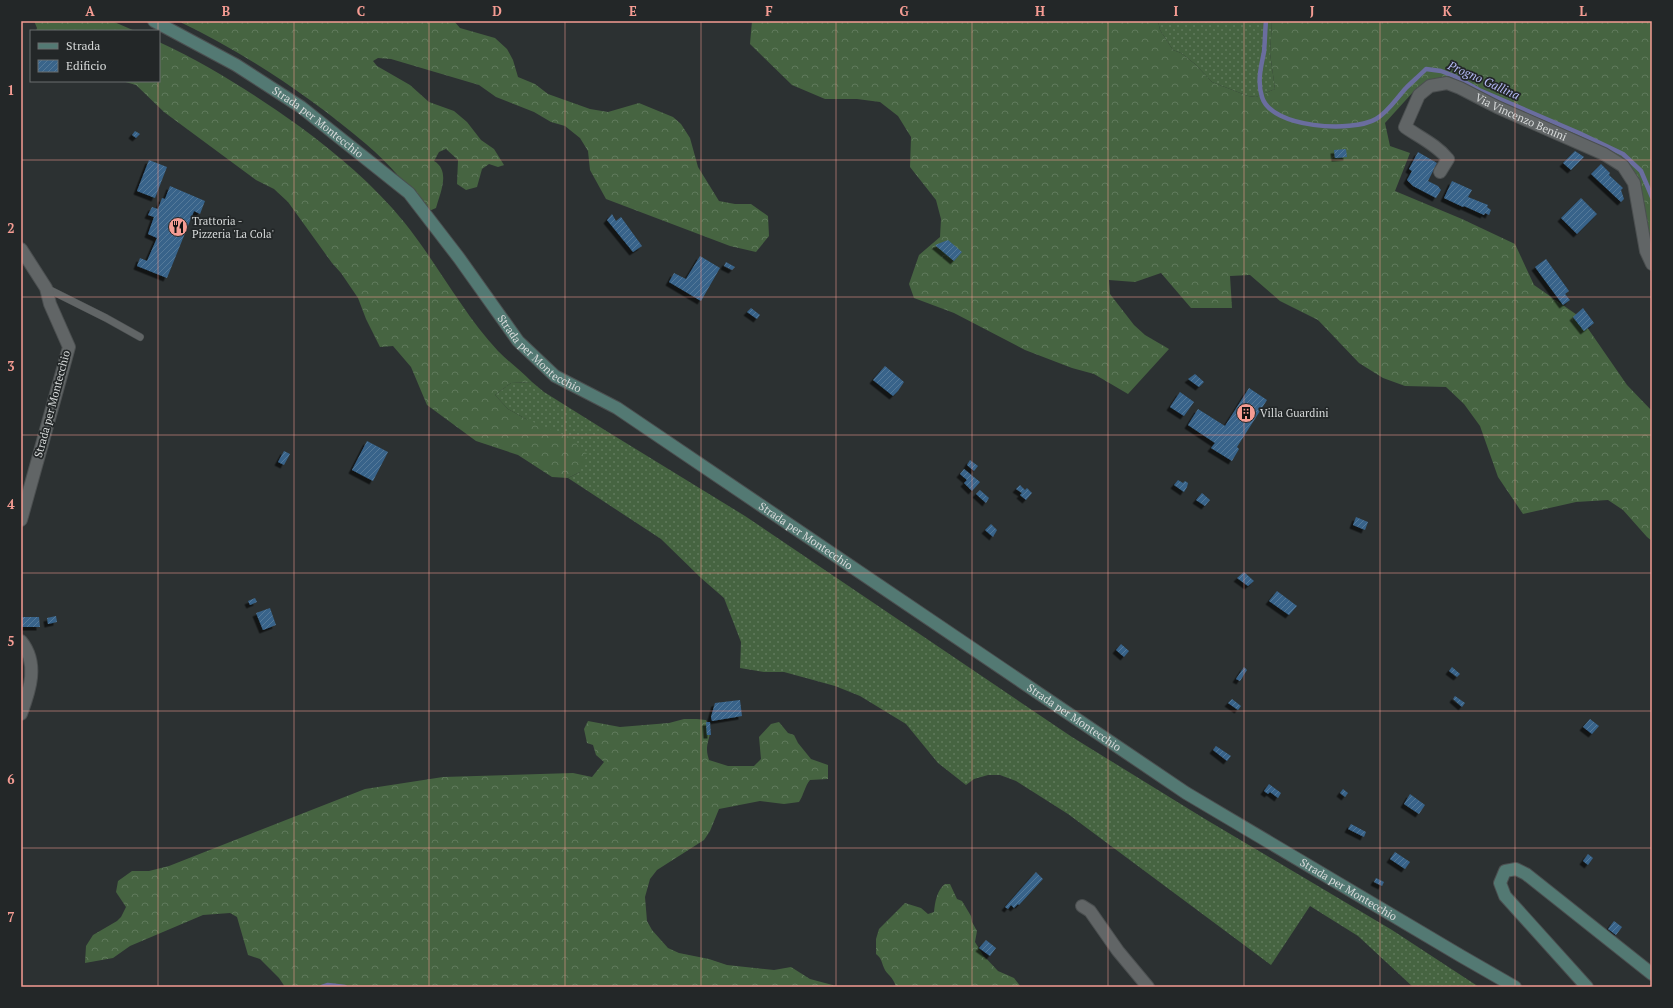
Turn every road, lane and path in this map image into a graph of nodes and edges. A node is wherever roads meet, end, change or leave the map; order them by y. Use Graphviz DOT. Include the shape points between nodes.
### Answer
graph roads {
  1 [pos="154,21"];
  2 [pos="1440,172"];
  3 [pos="21,249"];
  4 [pos="1652,264"];
  5 [pos="46,288"];
  6 [pos="140,337"];
  7 [pos="21,520"];
  8 [pos="21,641"];
  9 [pos="21,714"];
  10 [pos="1082,906"];
  11 [pos="1652,974"];
  12 [pos="1148,987"];
  13 [pos="1515,987"];
  14 [pos="1587,987"];
  1 -- 13 [label="street, Strada per Montecchio" via="236,65 301,107 408,193 459,258 518,341 555,376 618,408 1186,793"];
  2 -- 4 [label="street, Via Vincenzo Benini" via="1448,159 1445,155 1405,127 1419,95 1430,86 1447,83 1497,108 1598,151 1624,166 1634,183 1646,250"];
  3 -- 5 [label="street, Strada per Montecchio"];
  5 -- 6 [label="lane"];
  5 -- 7 [label="street, Strada per Montecchio" via="68,348"];
  8 -- 9 [label="street" via="26,647 32,668 30,690"];
  10 -- 12 [label="street" via="1090,911 1118,951"];
  11 -- 14 [label="street" via="1526,874 1516,869 1505,871 1500,883 1505,896"];
}
